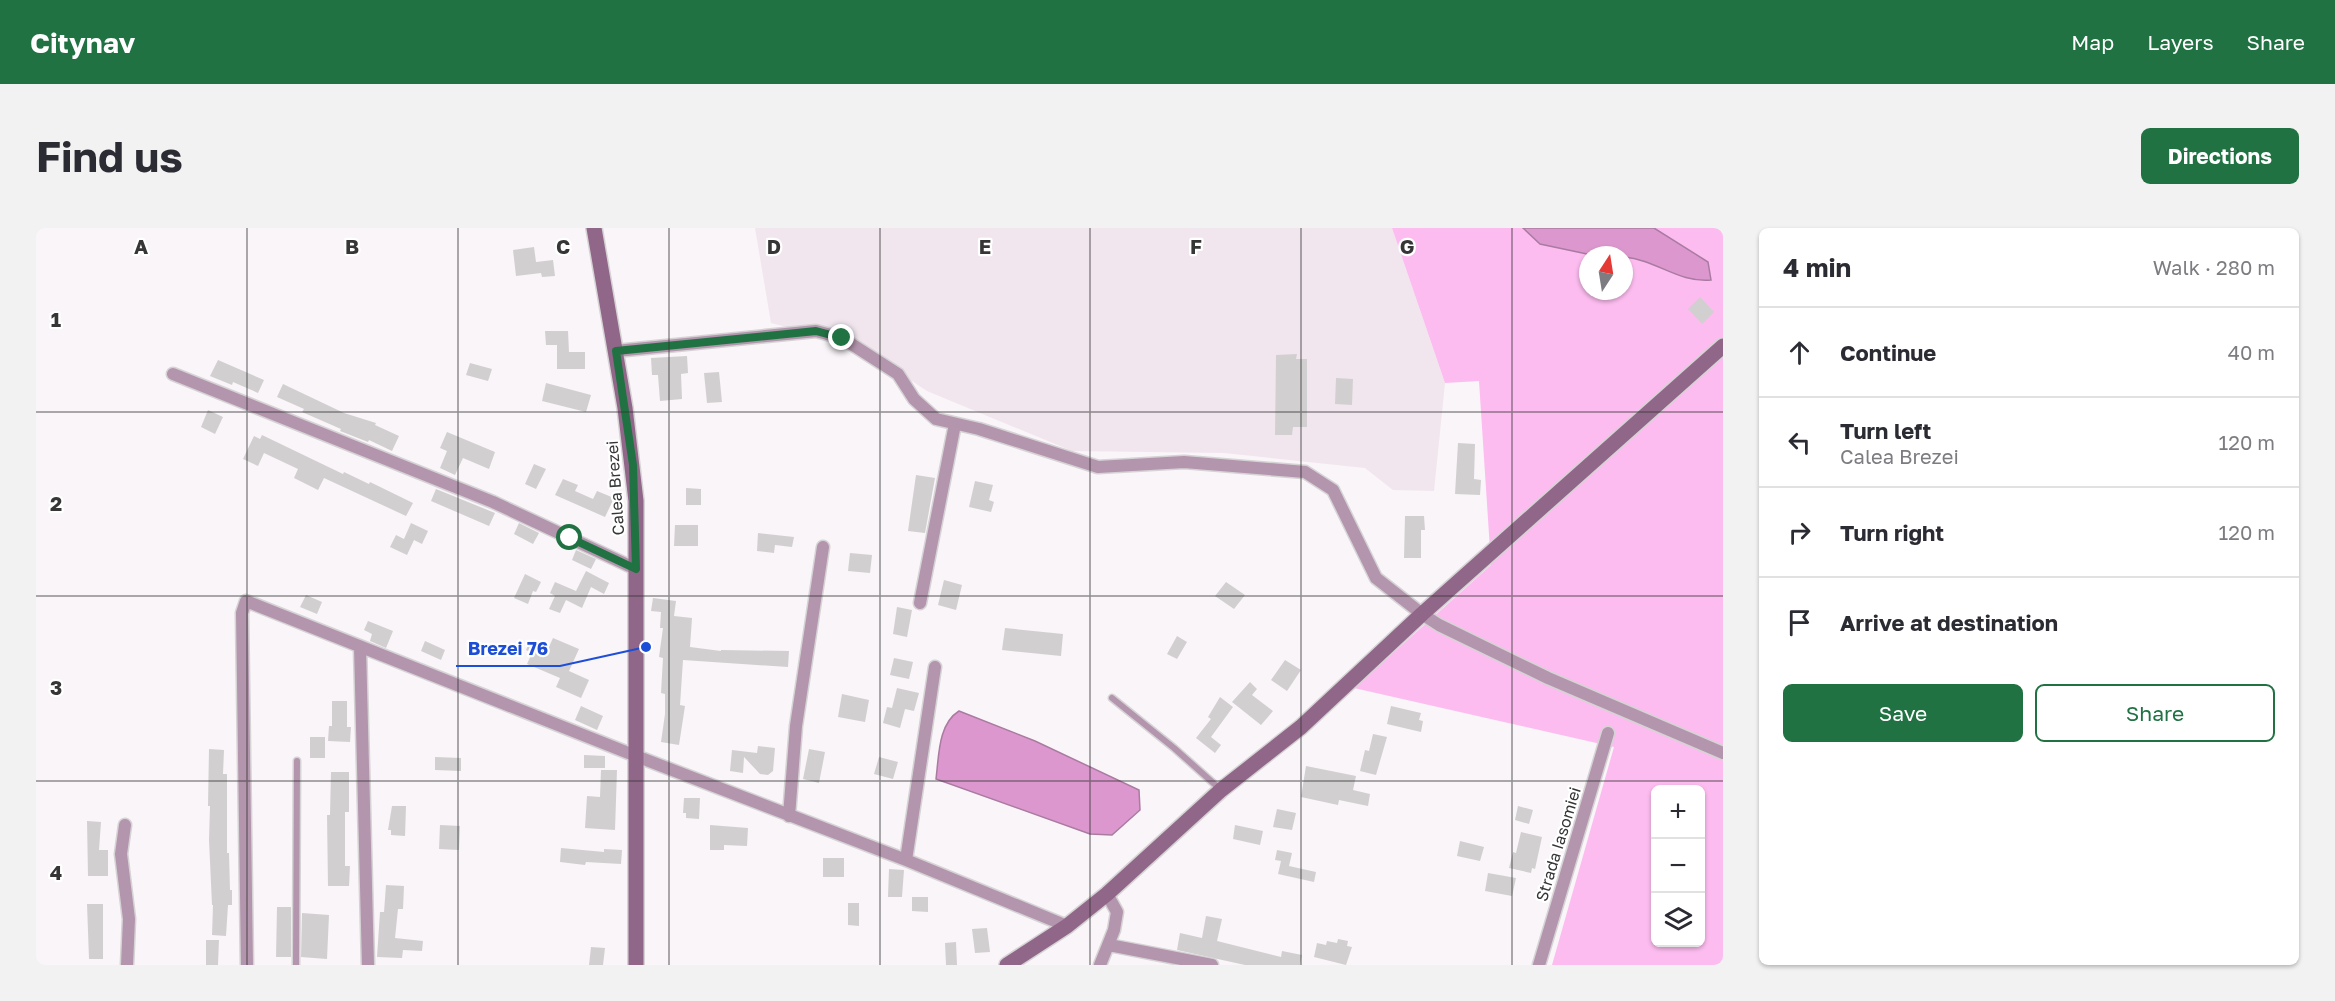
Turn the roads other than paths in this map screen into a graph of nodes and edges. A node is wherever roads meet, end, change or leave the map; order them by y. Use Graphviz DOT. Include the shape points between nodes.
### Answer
graph roads {
  1 [pos="594,228"];
  2 [pos="1723,346"];
  3 [pos="616,351"];
  4 [pos="173,374"];
  5 [pos="955,424"];
  6 [pos="823,547"];
  7 [pos="636,569"];
  8 [pos="920,603"];
  9 [pos="1422,614"];
  10 [pos="360,647"];
  11 [pos="935,667"];
  12 [pos="1112,698"];
  13 [pos="1608,733"];
  14 [pos="1723,753"];
  15 [pos="636,756"];
  16 [pos="297,761"];
  17 [pos="1221,790"];
  18 [pos="789,816"];
  19 [pos="125,825"];
  20 [pos="906,860"];
  21 [pos="1107,894"];
  22 [pos="1067,926"];
  23 [pos="1109,945"];
  24 [pos="127,965"];
  25 [pos="247,965"];
  26 [pos="296,965"];
  27 [pos="368,965"];
  28 [pos="636,965"];
  29 [pos="1007,965"];
  30 [pos="1100,965"];
  31 [pos="1212,965"];
  32 [pos="1539,965"];
  1 -- 3 [label="street, Calea Brezei"];
  2 -- 9 [label="street"];
  3 -- 5 [label="street" via="816,331 842,338 898,374 915,399 936,419"];
  3 -- 7 [label="street, Calea Brezei" via="633,465"];
  4 -- 7 [label="street" via="493,502"];
  5 -- 8 [label="street"];
  5 -- 9 [label="street" via="1098,467 1184,462 1305,472 1333,490 1376,578"];
  6 -- 18 [label="street" via="796,726"];
  7 -- 15 [label="street, Calea Brezei"];
  9 -- 14 [label="street" via="1548,678"];
  9 -- 17 [label="street" via="1301,728"];
  10 -- 15 [label="street"];
  10 -- 25 [label="street" via="246,601 242,613"];
  10 -- 27 [label="street"];
  11 -- 20 [label="street"];
  12 -- 17 [label="lane"];
  13 -- 32 [label="street, Strada Iasomiei"];
  15 -- 18 [label="street"];
  15 -- 28 [label="street, Calea Brezei"];
  16 -- 26 [label="lane"];
  17 -- 21 [label="street"];
  18 -- 20 [label="street"];
  19 -- 24 [label="street" via="121,854 129,919"];
  20 -- 22 [label="street"];
  21 -- 22 [label="street"];
  21 -- 23 [label="street" via="1117,912"];
  22 -- 29 [label="street"];
  23 -- 30 [label="street"];
  23 -- 31 [label="street"];
}
